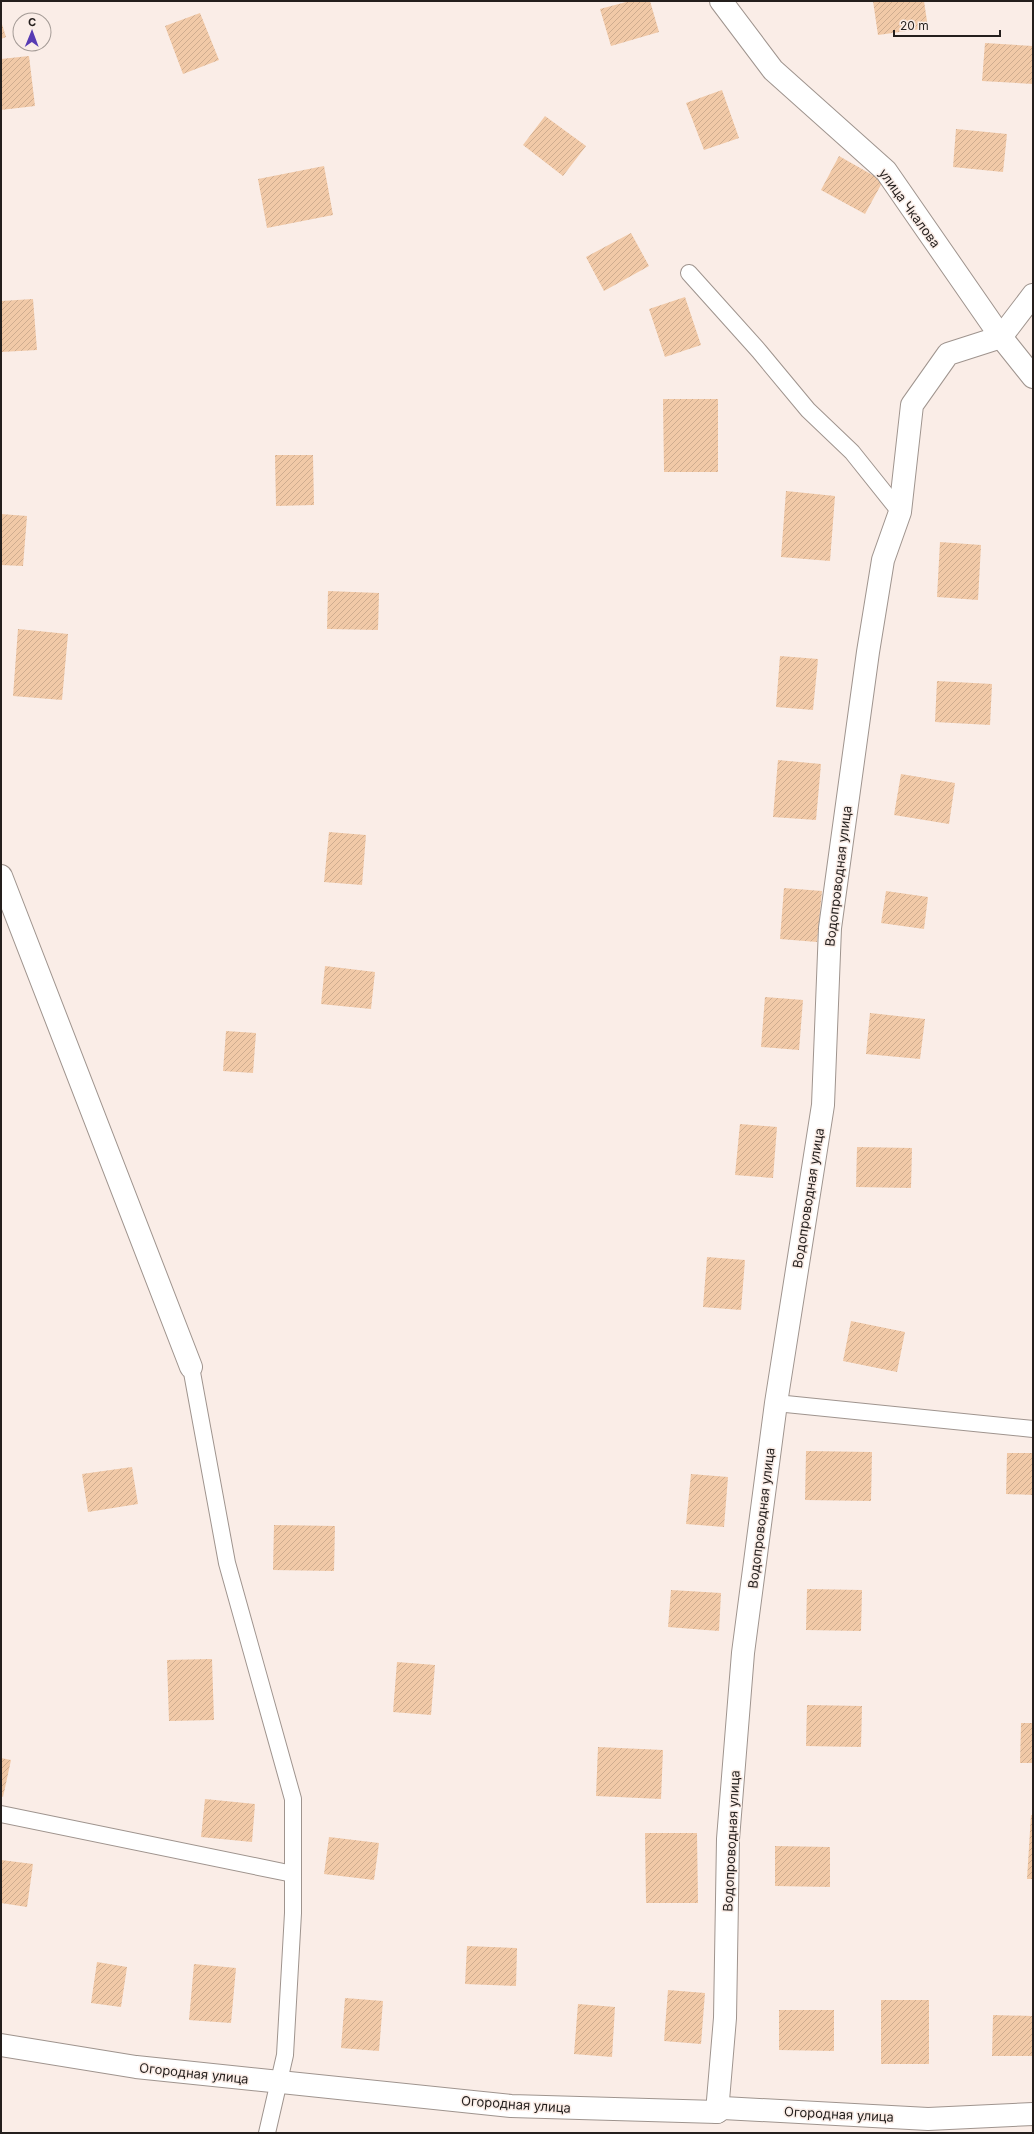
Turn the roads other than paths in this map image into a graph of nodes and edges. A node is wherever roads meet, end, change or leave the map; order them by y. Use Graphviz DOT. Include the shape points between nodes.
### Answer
graph roads {
  1 [pos="721,1"];
  2 [pos="689,273"];
  3 [pos="1033,295"];
  4 [pos="1001,336"];
  5 [pos="1033,377"];
  6 [pos="900,512"];
  7 [pos="1,876"];
  8 [pos="191,1367"];
  9 [pos="776,1403"];
  10 [pos="1033,1429"];
  11 [pos="1,1814"];
  12 [pos="293,1874"];
  13 [pos="1,2045"];
  14 [pos="279,2082"];
  15 [pos="717,2112"];
  16 [pos="1033,2114"];
  17 [pos="268,2133"];
  1 -- 4 [label="street, улица Чкалова" via="772,70 886,171"];
  2 -- 6 [label="lane" via="808,410 852,452"];
  3 -- 4 [label="street"];
  4 -- 5 [label="street, улица Чкалова"];
  4 -- 6 [label="street, Водопроводная улица" via="948,354 912,404"];
  6 -- 9 [label="street, Водопроводная улица" via="883,560 849,786 830,928 823,1105"];
  7 -- 8 [label="street"];
  8 -- 12 [label="lane" via="227,1562 293,1799"];
  9 -- 10 [label="lane"];
  9 -- 15 [label="street, Водопроводная улица" via="742,1668 728,1840 725,2018"];
  11 -- 12 [label="lane"];
  12 -- 14 [label="lane" via="285,2054"];
  13 -- 14 [label="street, Огородная улица" via="136,2067"];
  14 -- 15 [label="street, Огородная улица" via="510,2106"];
  14 -- 17 [label="lane"];
  15 -- 16 [label="street, Огородная улица" via="723,2108 928,2119"];
}
